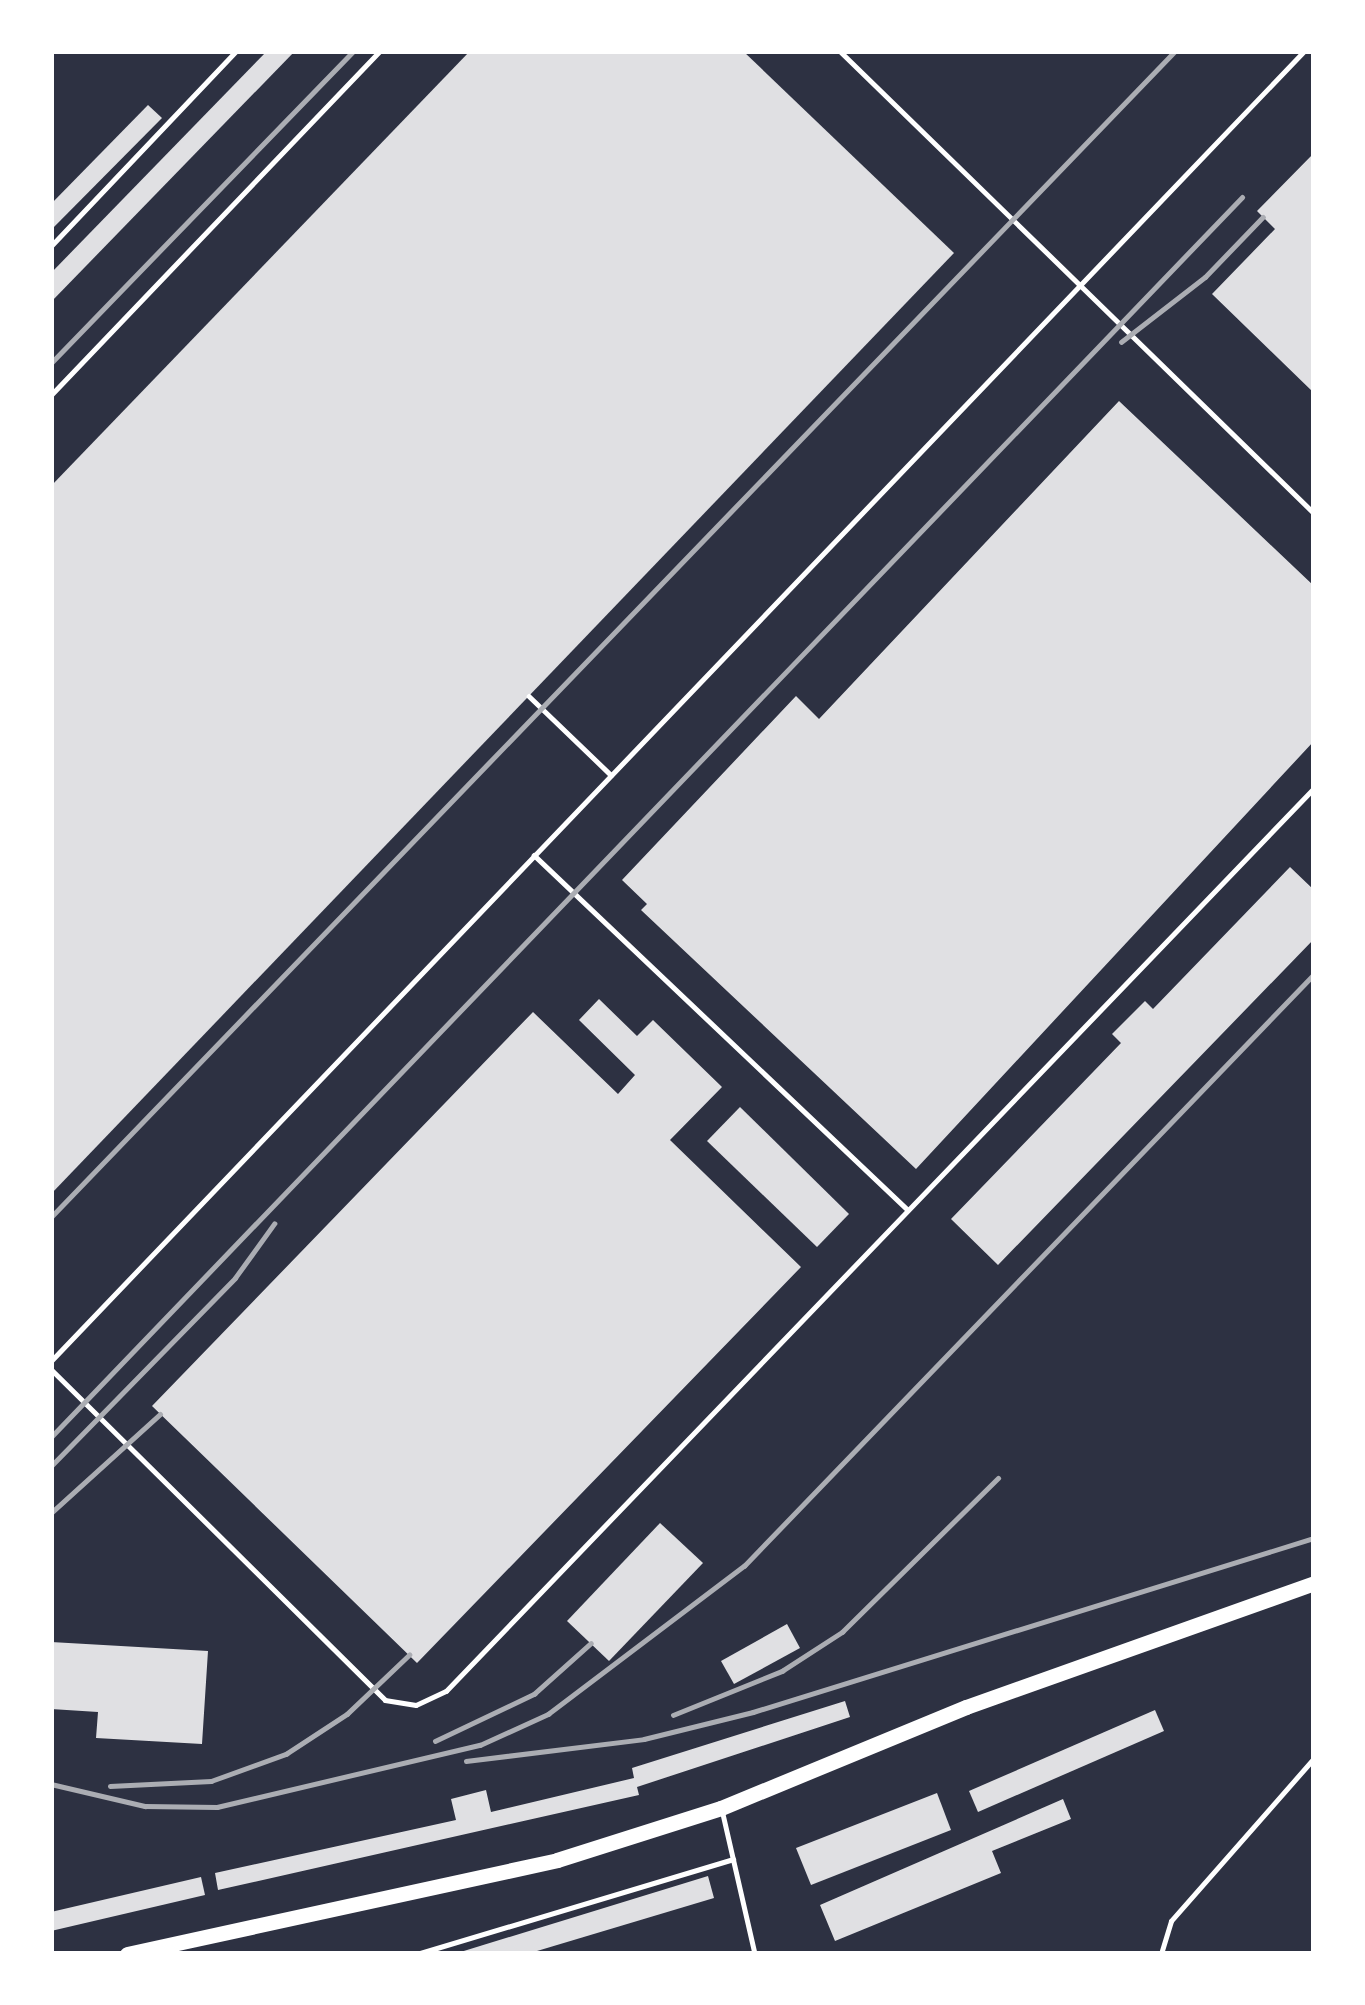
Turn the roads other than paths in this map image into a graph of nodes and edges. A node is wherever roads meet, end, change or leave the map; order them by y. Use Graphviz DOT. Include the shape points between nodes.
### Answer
graph roads {
  1 [pos="236,51"];
  2 [pos="380,51"];
  3 [pos="840,51"];
  4 [pos="1304,51"];
  5 [pos="51,246"];
  6 [pos="1078,286"];
  7 [pos="51,395"];
  8 [pos="1314,513"];
  9 [pos="529,696"];
  10 [pos="611,775"];
  11 [pos="1314,788"];
  12 [pos="534,856"];
  13 [pos="907,1209"];
  14 [pos="51,1361"];
  15 [pos="51,1370"];
  16 [pos="1314,1583"];
  17 [pos="1314,1759"];
  18 [pos="722,1808"];
  19 [pos="733,1859"];
  20 [pos="127,1954"];
  21 [pos="417,1954"];
  22 [pos="754,1954"];
  23 [pos="1161,1954"];
  1 -- 5 [label="lane"];
  2 -- 7 [label="lane"];
  3 -- 6 [label="lane"];
  4 -- 6 [label="lane"];
  6 -- 8 [label="lane"];
  6 -- 10 [label="lane"];
  9 -- 10 [label="lane"];
  10 -- 12 [label="lane"];
  11 -- 13 [label="lane"];
  12 -- 13 [label="lane"];
  12 -- 14 [label="lane"];
  13 -- 15 [label="lane" via="446,1691 416,1706 374,1690"];
  16 -- 18 [label="main road" via="967,1706"];
  17 -- 23 [label="lane" via="1171,1922"];
  18 -- 19 [label="lane"];
  18 -- 20 [label="main road" via="557,1859"];
  19 -- 21 [label="lane"];
  19 -- 22 [label="lane"];
}
